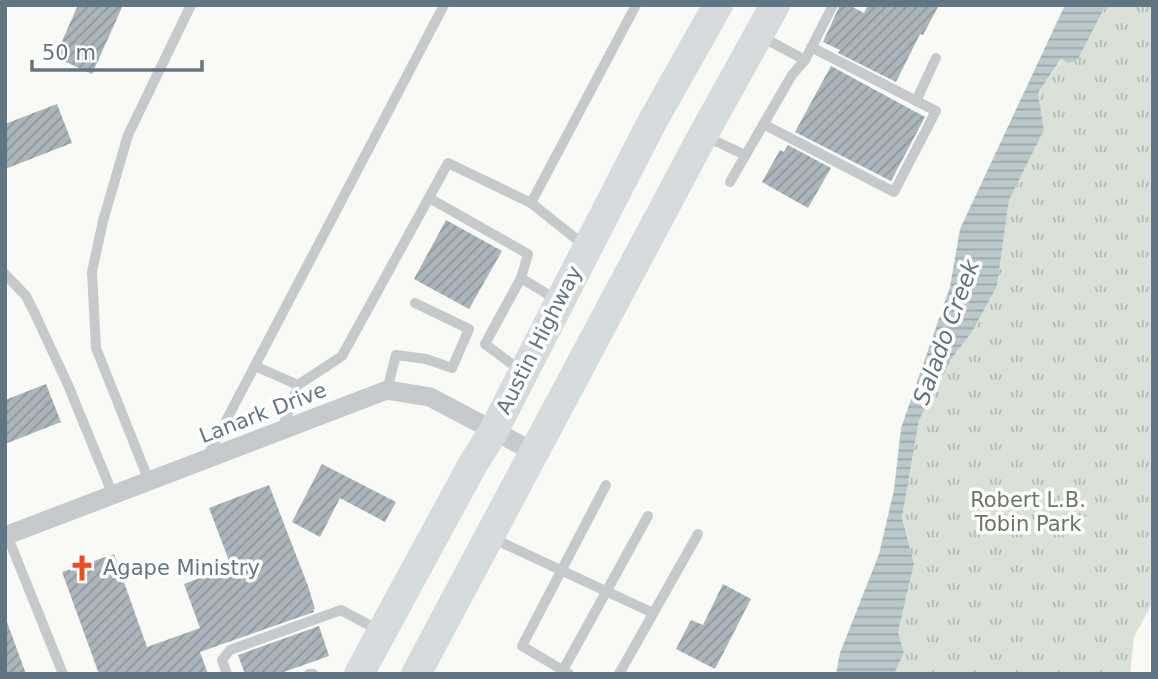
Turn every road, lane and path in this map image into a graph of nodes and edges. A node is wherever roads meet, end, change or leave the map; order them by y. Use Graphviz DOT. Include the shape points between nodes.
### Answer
graph roads {
  1 [pos="191,5"];
  2 [pos="444,5"];
  3 [pos="636,5"];
  4 [pos="775,5"];
  5 [pos="833,5"];
  6 [pos="712,10"];
  7 [pos="758,35"];
  8 [pos="811,47"];
  9 [pos="936,58"];
  10 [pos="804,60"];
  11 [pos="916,101"];
  12 [pos="763,124"];
  13 [pos="703,135"];
  14 [pos="744,155"];
  15 [pos="730,182"];
  16 [pos="429,198"];
  17 [pos="531,203"];
  18 [pos="587,247"];
  19 [pos="5,274"];
  20 [pos="521,278"];
  21 [pos="560,302"];
  22 [pos="415,303"];
  23 [pos="255,366"];
  24 [pos="522,372"];
  25 [pos="298,385"];
  26 [pos="387,390"];
  27 [pos="281,430"];
  28 [pos="493,432"];
  29 [pos="534,452"];
  30 [pos="205,459"];
  31 [pos="149,481"];
  32 [pos="606,485"];
  33 [pos="113,495"];
  34 [pos="648,516"];
  35 [pos="698,534"];
  36 [pos="6,535"];
  37 [pos="489,536"];
  38 [pos="562,570"];
  39 [pos="608,592"];
  40 [pos="653,613"];
  41 [pos="381,631"];
  42 [pos="566,672"];
  43 [pos="63,674"];
  44 [pos="227,674"];
  45 [pos="359,674"];
  46 [pos="416,674"];
  47 [pos="619,674"];
  1 -- 31 [label="lane" via="128,135 92,272 96,348"];
  2 -- 23 [label="lane"];
  3 -- 17 [label="lane"];
  4 -- 7 [label="main road"];
  5 -- 8 [label="lane"];
  6 -- 18 [label="main road, Austin Highway"];
  7 -- 10 [label="lane"];
  7 -- 13 [label="main road"];
  8 -- 10 [label="lane"];
  8 -- 11 [label="lane"];
  9 -- 11 [label="lane"];
  10 -- 12 [label="lane"];
  11 -- 12 [label="lane" via="936,111 894,192"];
  12 -- 14 [label="lane"];
  13 -- 14 [label="lane"];
  13 -- 29 [label="main road"];
  14 -- 15 [label="lane"];
  16 -- 17 [label="lane" via="448,163"];
  16 -- 20 [label="lane" via="528,254"];
  16 -- 25 [label="lane" via="342,356"];
  17 -- 18 [label="lane"];
  18 -- 21 [label="main road, Austin Highway"];
  19 -- 33 [label="lane" via="26,296 35,314"];
  20 -- 21 [label="lane"];
  20 -- 24 [label="lane" via="485,344"];
  21 -- 24 [label="main road, Austin Highway"];
  22 -- 26 [label="lane" via="469,329 452,368 396,355"];
  23 -- 25 [label="lane"];
  23 -- 30 [label="lane"];
  24 -- 28 [label="main road, Austin Highway"];
  25 -- 27 [label="lane"];
  26 -- 27 [label="street, Lanark Drive"];
  26 -- 28 [label="street, Lanark Drive" via="430,397"];
  27 -- 30 [label="street, Lanark Drive"];
  28 -- 29 [label="street, Lanark Drive"];
  28 -- 41 [label="main road, Austin Highway"];
  29 -- 37 [label="main road"];
  30 -- 31 [label="street, Lanark Drive"];
  31 -- 33 [label="street, Lanark Drive"];
  32 -- 38 [label="lane"];
  33 -- 36 [label="street, Lanark Drive"];
  34 -- 39 [label="lane"];
  35 -- 40 [label="lane"];
  36 -- 43 [label="lane"];
  37 -- 38 [label="lane"];
  37 -- 46 [label="main road"];
  38 -- 39 [label="lane"];
  38 -- 42 [label="lane" via="522,646"];
  39 -- 40 [label="lane"];
  39 -- 42 [label="lane"];
  40 -- 47 [label="lane"];
  41 -- 44 [label="lane" via="341,610 230,650 222,660"];
  41 -- 45 [label="main road, Austin Highway"];
}
